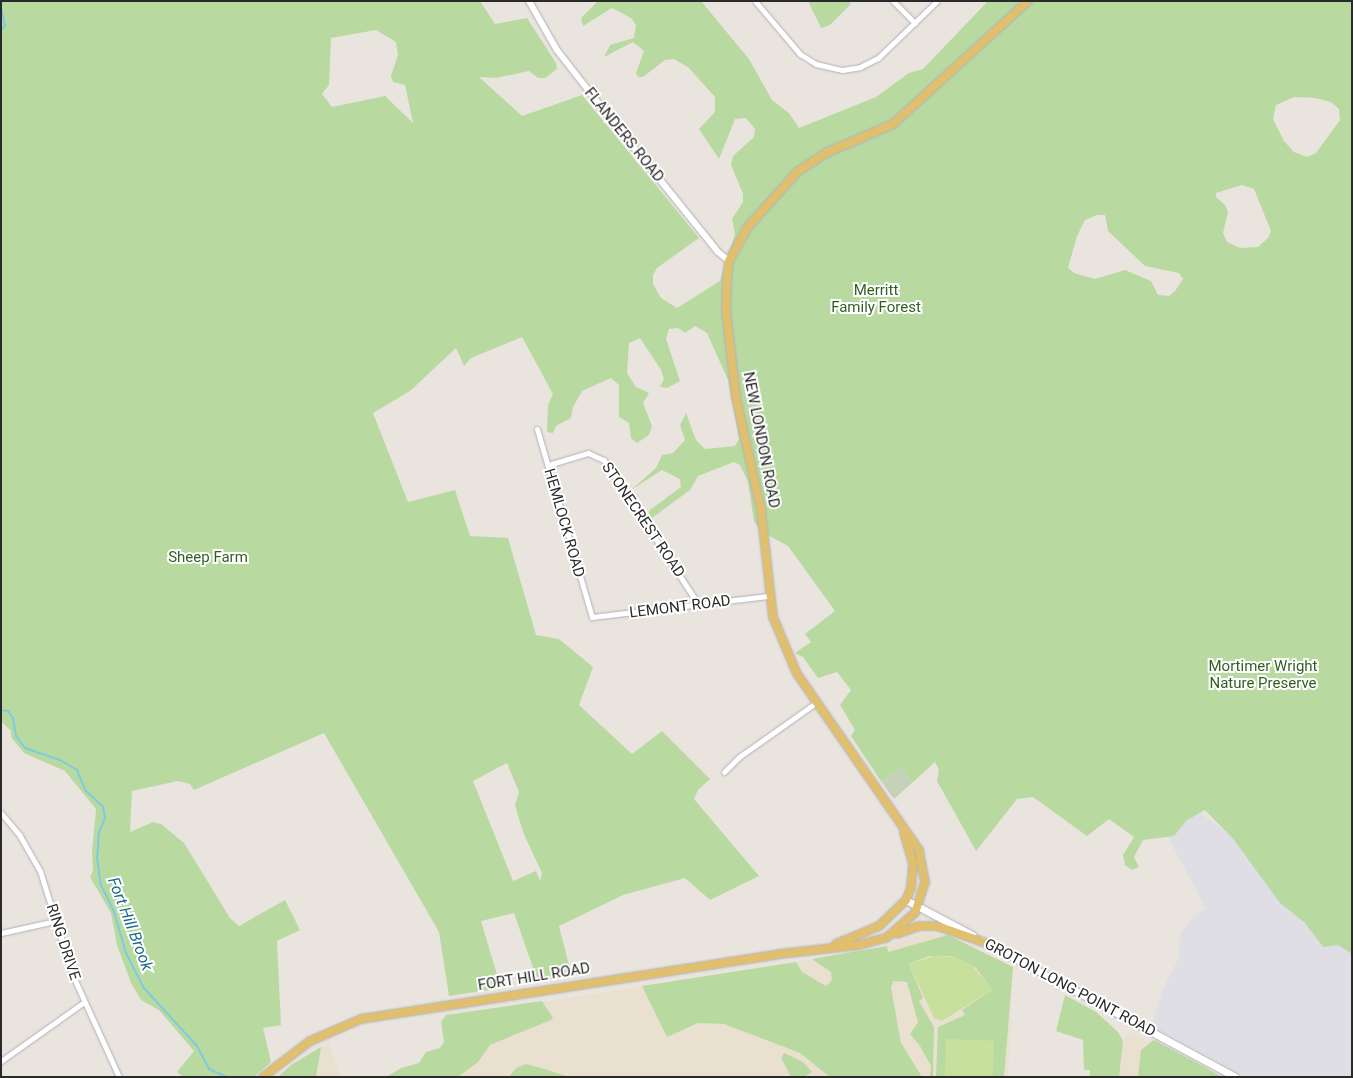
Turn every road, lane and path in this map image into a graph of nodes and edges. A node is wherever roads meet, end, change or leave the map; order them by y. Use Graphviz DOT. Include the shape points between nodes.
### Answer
graph roads {
  1 [pos="529,1"];
  2 [pos="756,1"];
  3 [pos="893,1"];
  4 [pos="937,1"];
  5 [pos="1028,1"];
  6 [pos="915,23"];
  7 [pos="730,261"];
  8 [pos="537,429"];
  9 [pos="548,465"];
  10 [pos="768,596"];
  11 [pos="699,605"];
  12 [pos="592,617"];
  13 [pos="817,702"];
  14 [pos="724,772"];
  15 [pos="892,812"];
  16 [pos="1,813"];
  17 [pos="906,900"];
  18 [pos="919,907"];
  19 [pos="55,921"];
  20 [pos="1,933"];
  21 [pos="886,938"];
  22 [pos="986,943"];
  23 [pos="825,947"];
  24 [pos="84,1002"];
  25 [pos="1,1062"];
  26 [pos="118,1077"];
  27 [pos="263,1077"];
  28 [pos="1235,1077"];
  1 -- 7 [label="street, FLANDERS ROAD" via="557,50 589,92 718,252"];
  2 -- 6 [label="street" via="800,54 816,64 835,69 854,69 873,61"];
  3 -- 6 [label="street"];
  4 -- 6 [label="street"];
  5 -- 7 [label="main road, NEW LONDON ROAD" via="900,119 881,131 826,153 797,172 747,228"];
  7 -- 10 [label="main road, NEW LONDON ROAD" via="726,311 732,365 741,428 761,510"];
  8 -- 9 [label="street, HEMLOCK ROAD"];
  9 -- 11 [label="street, STONECREST ROAD" via="588,453 604,460"];
  9 -- 12 [label="street, HEMLOCK ROAD"];
  10 -- 11 [label="street, LEMONT ROAD"];
  10 -- 13 [label="main road, NEW LONDON ROAD" via="789,658"];
  11 -- 12 [label="street, LEMONT ROAD"];
  13 -- 14 [label="street" via="739,757"];
  13 -- 15 [label="main road, NEW LONDON ROAD"];
  15 -- 17 [label="main road" via="907,839 912,860 911,888"];
  15 -- 18 [label="main road, FORT HILL ROAD" via="916,843 924,862 925,887"];
  16 -- 19 [label="street, RING DRIVE" via="31,854 47,888"];
  17 -- 18 [label="main road, GROTON LONG POINT ROAD"];
  17 -- 23 [label="main road, FORT HILL ROAD" via="874,929"];
  18 -- 21 [label="main road, FORT HILL ROAD" via="905,924"];
  18 -- 22 [label="main road, GROTON LONG POINT ROAD"];
  19 -- 20 [label="street"];
  19 -- 24 [label="street, RING DRIVE"];
  21 -- 22 [label="main road" via="930,926"];
  21 -- 23 [label="main road, FORT HILL ROAD" via="853,946"];
  22 -- 28 [label="main road, GROTON LONG POINT ROAD"];
  23 -- 27 [label="main road, FORT HILL ROAD" via="370,1017 319,1036"];
  24 -- 25 [label="street"];
  24 -- 26 [label="street, RING DRIVE"];
}
